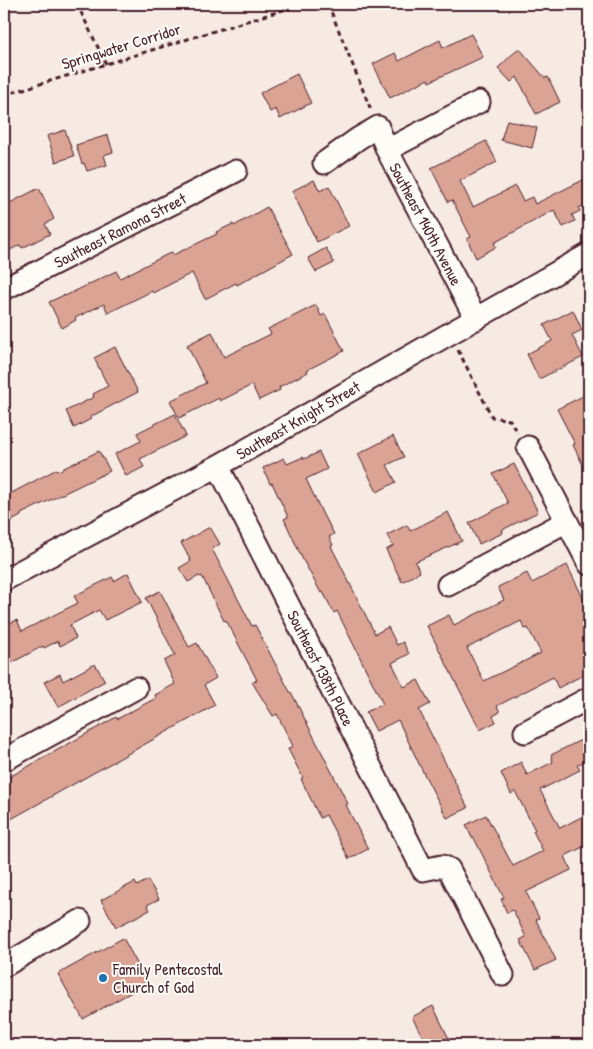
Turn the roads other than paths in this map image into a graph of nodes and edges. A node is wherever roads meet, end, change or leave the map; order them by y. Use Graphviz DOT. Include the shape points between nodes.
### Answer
graph roads {
  1 [pos="479,102"];
  2 [pos="387,150"];
  3 [pos="324,164"];
  4 [pos="236,171"];
  5 [pos="589,254"];
  6 [pos="4,289"];
  7 [pos="476,319"];
  8 [pos="528,447"];
  9 [pos="218,466"];
  10 [pos="567,522"];
  11 [pos="589,564"];
  12 [pos="4,580"];
  13 [pos="448,585"];
  14 [pos="136,688"];
  15 [pos="589,698"];
  16 [pos="525,732"];
  17 [pos="4,760"];
  18 [pos="80,921"];
  19 [pos="4,966"];
  20 [pos="503,975"];
  1 -- 2 [label="street"];
  2 -- 3 [label="street, Southeast 140th Avenue" via="378,127"];
  2 -- 7 [label="street, Southeast 140th Avenue"];
  4 -- 6 [label="street, Southeast Ramona Street"];
  5 -- 7 [label="street, Southeast Knight Street"];
  7 -- 9 [label="street, Southeast Knight Street"];
  8 -- 10 [label="street"];
  9 -- 12 [label="street, Southeast Knight Street"];
  9 -- 20 [label="street, Southeast 138th Place" via="424,870 442,866 449,869"];
  10 -- 11 [label="street"];
  10 -- 13 [label="street"];
  14 -- 17 [label="street"];
  15 -- 16 [label="street"];
  18 -- 19 [label="street"];
}
